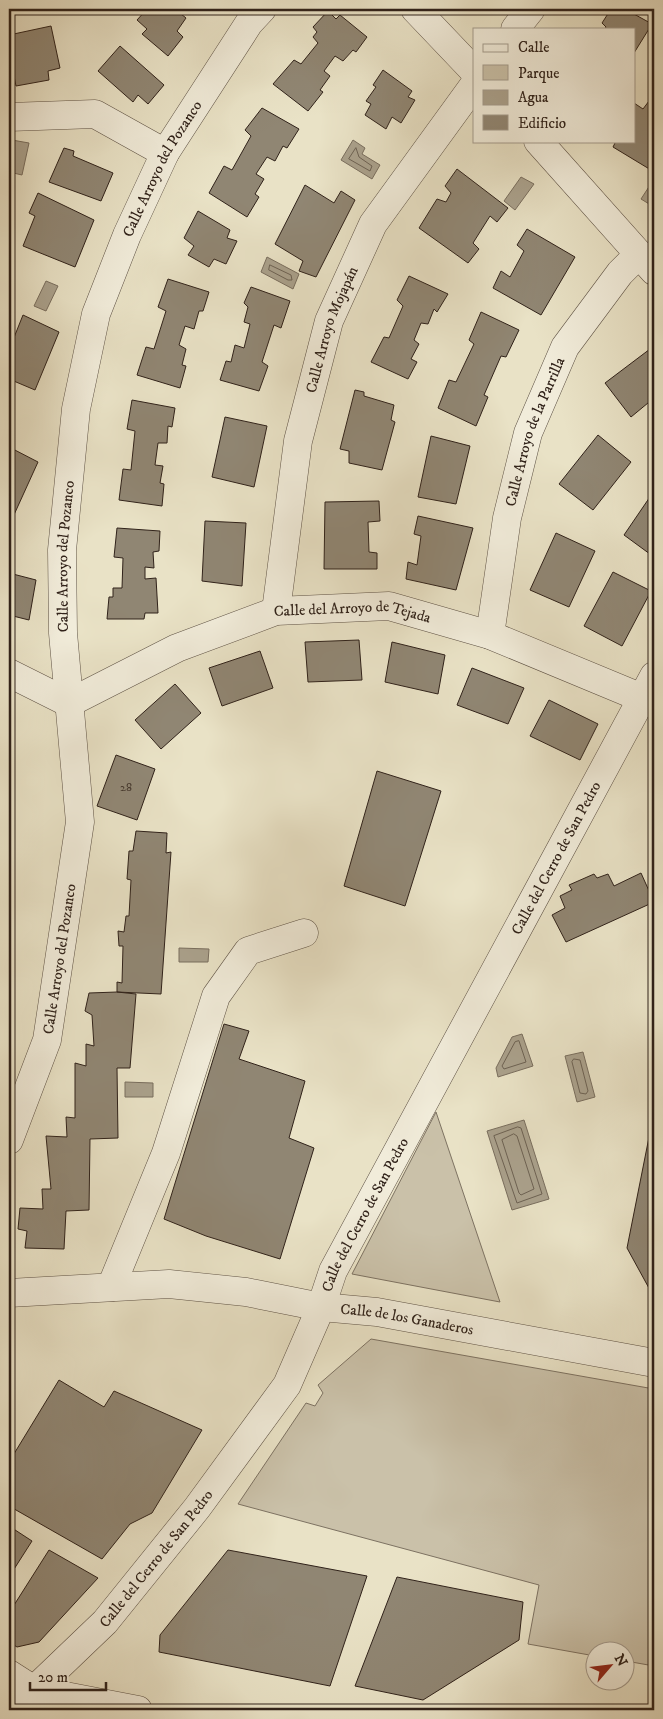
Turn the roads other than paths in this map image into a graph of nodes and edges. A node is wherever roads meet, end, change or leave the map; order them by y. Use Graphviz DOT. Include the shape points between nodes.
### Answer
graph roads {
  1 [pos="262,9"];
  2 [pos="415,9"];
  3 [pos="531,9"];
  4 [pos="516,28"];
  5 [pos="473,70"];
  6 [pos="473,86"];
  7 [pos="9,117"];
  8 [pos="539,142"];
  9 [pos="165,153"];
  10 [pos="647,263"];
  11 [pos="276,611"];
  12 [pos="490,635"];
  13 [pos="9,673"];
  14 [pos="648,687"];
  15 [pos="69,703"];
  16 [pos="304,933"];
  17 [pos="9,1140"];
  18 [pos="111,1287"];
  19 [pos="9,1293"];
  20 [pos="321,1307"];
  21 [pos="654,1363"];
  22 [pos="9,1674"];
  23 [pos="26,1700"];
  24 [pos="138,1710"];
  1 -- 9 [label="street, Calle Arroyo del Pozanco" via="249,23"];
  2 -- 5 [label="street"];
  3 -- 4 [label="street"];
  6 -- 11 [label="street, Calle Arroyo Mojapán" via="373,224 329,321 298,440"];
  7 -- 9 [label="street" via="96,114"];
  8 -- 10 [label="street"];
  9 -- 15 [label="street, Calle Arroyo del Pozanco" via="127,235 96,314 76,409 62,550 63,633"];
  10 -- 12 [label="street, Calle Arroyo de la Parrilla" via="620,273 565,347 528,433 507,518"];
  11 -- 12 [label="street, Calle del Arroyo de Tejada" via="389,606"];
  11 -- 15 [label="street, Calle del Arroyo de Tejada" via="177,648"];
  12 -- 14 [label="street, Calle del Arroyo de Tejada"];
  13 -- 15 [label="street"];
  14 -- 20 [label="street, Calle del Cerro de San Pedro" via="333,1271"];
  15 -- 17 [label="street, Calle Arroyo del Pozanco" via="80,822 47,1040"];
  16 -- 18 [label="street" via="248,951 216,996 166,1153"];
  18 -- 19 [label="street, Calle de los Ganaderos"];
  18 -- 20 [label="street, Calle de los Ganaderos" via="169,1284 246,1292"];
  20 -- 21 [label="street, Calle de los Ganaderos" via="377,1312"];
  20 -- 23 [label="street, Calle del Cerro de San Pedro" via="287,1385 197,1508 105,1622"];
  22 -- 23 [label="street"];
  23 -- 24 [label="street"];
}
